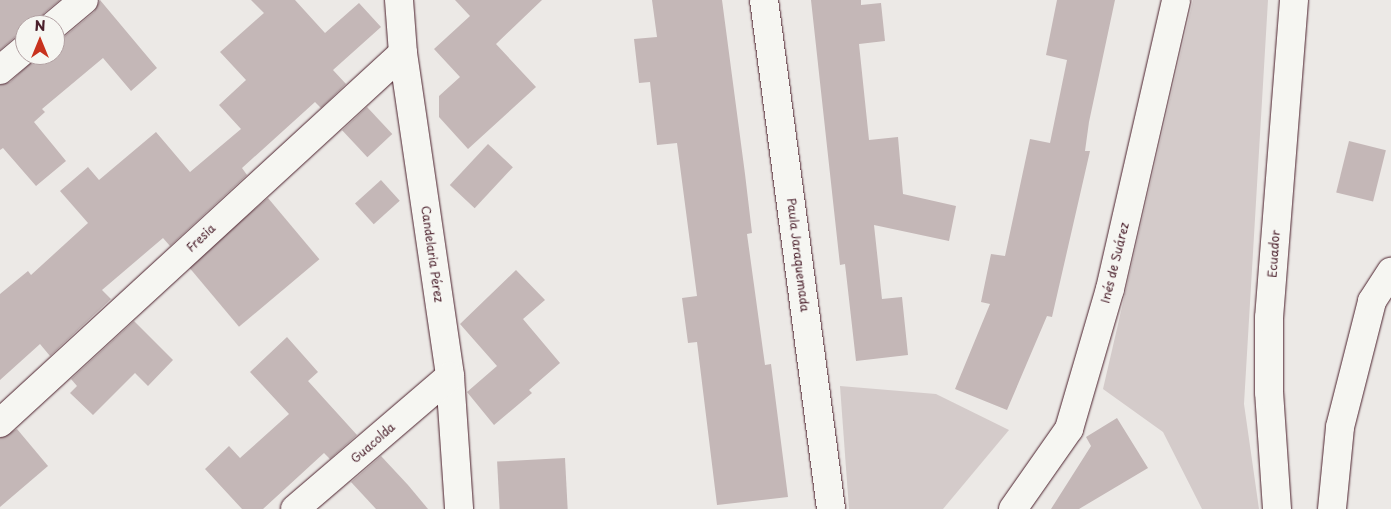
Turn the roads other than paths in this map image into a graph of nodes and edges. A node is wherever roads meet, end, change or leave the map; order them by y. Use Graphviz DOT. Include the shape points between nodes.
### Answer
graph roads {
  1 [pos="84,0"];
  2 [pos="399,0"];
  3 [pos="764,0"];
  4 [pos="1176,0"];
  5 [pos="1294,0"];
  6 [pos="65,16"];
  7 [pos="403,53"];
  8 [pos="15,57"];
  9 [pos="0,70"];
  10 [pos="1391,272"];
  11 [pos="450,376"];
  12 [pos="0,424"];
  13 [pos="295,509"];
  14 [pos="459,509"];
  15 [pos="831,509"];
  16 [pos="1013,509"];
  17 [pos="1277,509"];
  18 [pos="1332,509"];
  1 -- 6 [label="street"];
  2 -- 7 [label="street, Candelaria Pérez"];
  3 -- 15 [label="street, Paula Jaraquemada"];
  4 -- 16 [label="street, Inés de Suárez" via="1110,289 1069,429"];
  5 -- 17 [label="street, Ecuador" via="1269,318 1269,392"];
  7 -- 11 [label="street, Candelaria Pérez"];
  7 -- 12 [label="street, Fresia"];
  8 -- 9 [label="street"];
  10 -- 18 [label="street" via="1372,301 1340,427"];
  11 -- 13 [label="street, Guacolda"];
  11 -- 14 [label="street, Candelaria Pérez"];
}
